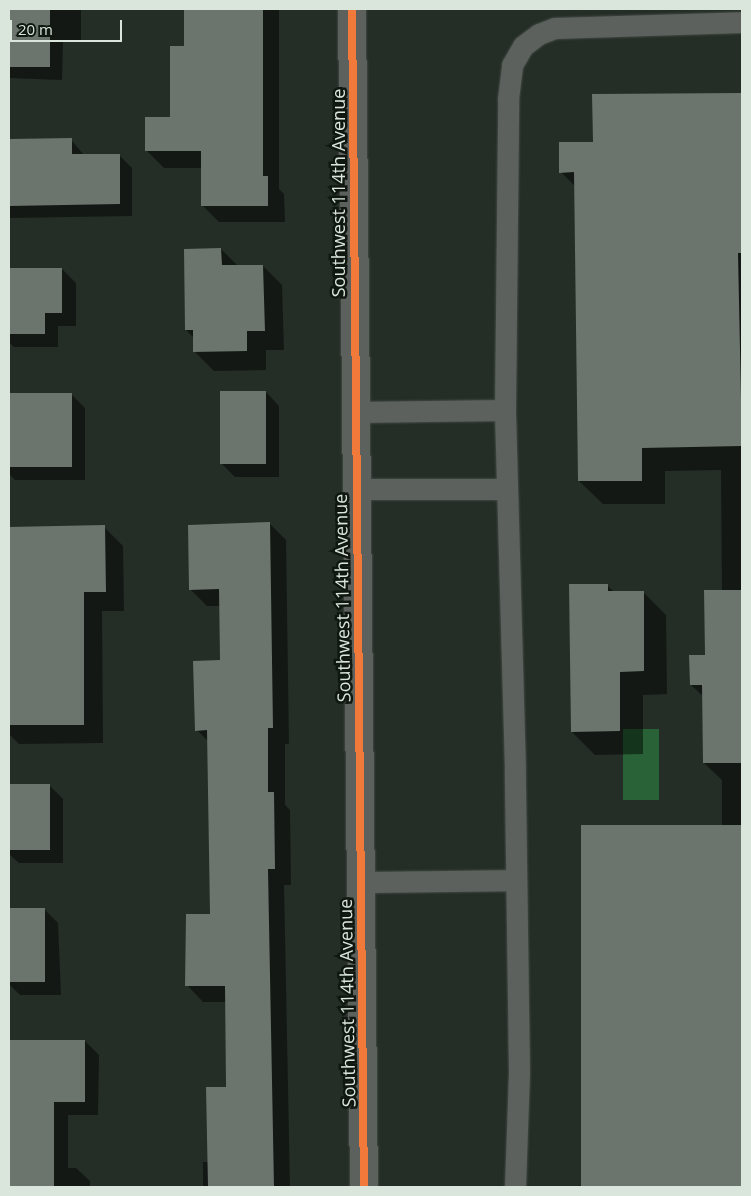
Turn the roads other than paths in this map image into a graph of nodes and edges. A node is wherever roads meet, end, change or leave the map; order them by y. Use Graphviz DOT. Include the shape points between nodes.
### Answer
graph roads {
  1 [pos="352,9"];
  2 [pos="742,22"];
  3 [pos="505,410"];
  4 [pos="355,412"];
  5 [pos="356,489"];
  6 [pos="507,489"];
  7 [pos="516,880"];
  8 [pos="360,882"];
  9 [pos="364,1187"];
  10 [pos="515,1187"];
  1 -- 4 [label="street, Southwest 114th Avenue"];
  2 -- 3 [label="lane" via="556,28 539,34 523,46 512,65 508,99"];
  3 -- 4 [label="lane"];
  3 -- 6 [label="lane"];
  4 -- 5 [label="street, Southwest 114th Avenue"];
  5 -- 6 [label="lane"];
  5 -- 8 [label="street, Southwest 114th Avenue"];
  6 -- 7 [label="lane"];
  7 -- 8 [label="lane"];
  7 -- 10 [label="lane" via="519,1072"];
  8 -- 9 [label="street, Southwest 114th Avenue"];
}
